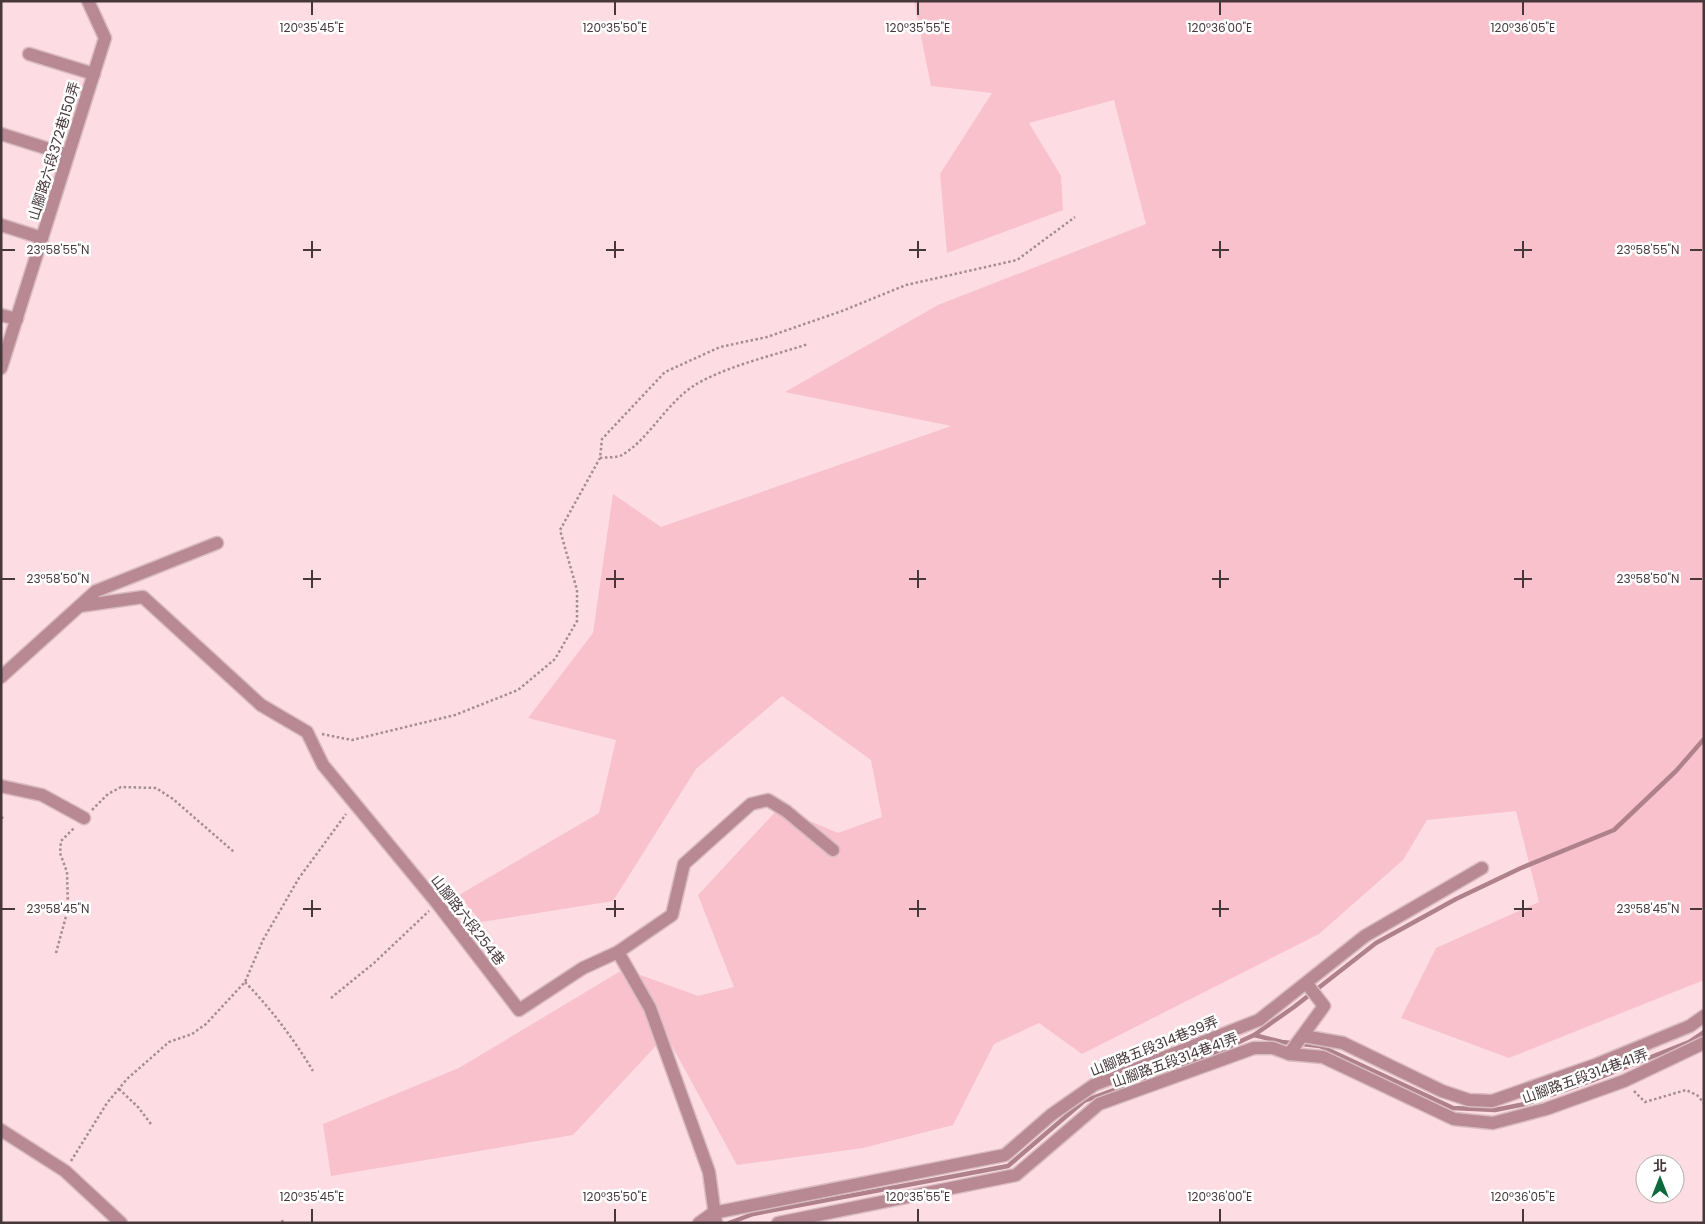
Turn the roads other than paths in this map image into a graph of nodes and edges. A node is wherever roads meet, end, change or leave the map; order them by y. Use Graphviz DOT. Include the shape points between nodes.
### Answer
graph roads {
  1 [pos="88,1"];
  2 [pos="29,54"];
  3 [pos="94,74"];
  4 [pos="1,134"];
  5 [pos="68,155"];
  6 [pos="1,225"];
  7 [pos="42,238"];
  8 [pos="1,315"];
  9 [pos="17,320"];
  10 [pos="1,368"];
  11 [pos="217,543"];
  12 [pos="80,606"];
  13 [pos="1,676"];
  14 [pos="1,786"];
  15 [pos="84,818"];
  16 [pos="834,850"];
  17 [pos="1482,868"];
  18 [pos="618,952"];
  19 [pos="1307,984"];
  20 [pos="1704,1016"];
  21 [pos="1303,1036"];
  22 [pos="1704,1043"];
  23 [pos="1289,1054"];
  24 [pos="1,1130"];
  25 [pos="715,1218"];
  26 [pos="121,1223"];
  27 [pos="699,1223"];
  28 [pos="778,1223"];
  1 -- 3 [label="lane, 山腳路六段372巷150弄" via="105,38"];
  2 -- 3 [label="lane"];
  3 -- 5 [label="lane, 山腳路六段372巷150弄"];
  4 -- 5 [label="lane"];
  5 -- 7 [label="lane, 山腳路六段372巷150弄"];
  6 -- 7 [label="lane"];
  7 -- 9 [label="lane, 山腳路六段372巷150弄"];
  8 -- 9 [label="lane"];
  9 -- 10 [label="lane, 山腳路六段372巷150弄"];
  11 -- 12 [label="lane" via="96,591"];
  12 -- 13 [label="lane"];
  12 -- 18 [label="lane, 山腳路六段254巷" via="142,597 261,705 307,732 324,765 356,807 519,1010 583,968"];
  14 -- 15 [label="lane" via="42,795"];
  16 -- 18 [label="lane, 山腳路六段254巷" via="786,810 768,800 751,804 684,864 672,915"];
  17 -- 19 [label="lane, 山腳路五段314巷39弄" via="1365,936"];
  18 -- 25 [label="lane" via="650,1008 709,1172"];
  19 -- 21 [label="lane" via="1324,1006"];
  19 -- 25 [label="lane, 山腳路五段314巷39弄" via="1259,1020 1094,1085 1051,1115 1005,1155"];
  20 -- 21 [label="lane" via="1690,1026 1595,1065 1492,1101 1470,1100 1442,1091 1343,1043"];
  21 -- 23 [label="lane"];
  22 -- 23 [label="lane, 山腳路五段314巷41弄" via="1624,1081 1546,1109 1493,1123 1454,1119 1322,1057"];
  23 -- 28 [label="lane, 山腳路五段314巷41弄" via="1273,1048 1254,1048 1099,1104 1016,1175"];
  24 -- 26 [label="lane" via="65,1171"];
  25 -- 27 [label="lane, 山腳路五段314巷39弄"];
}
